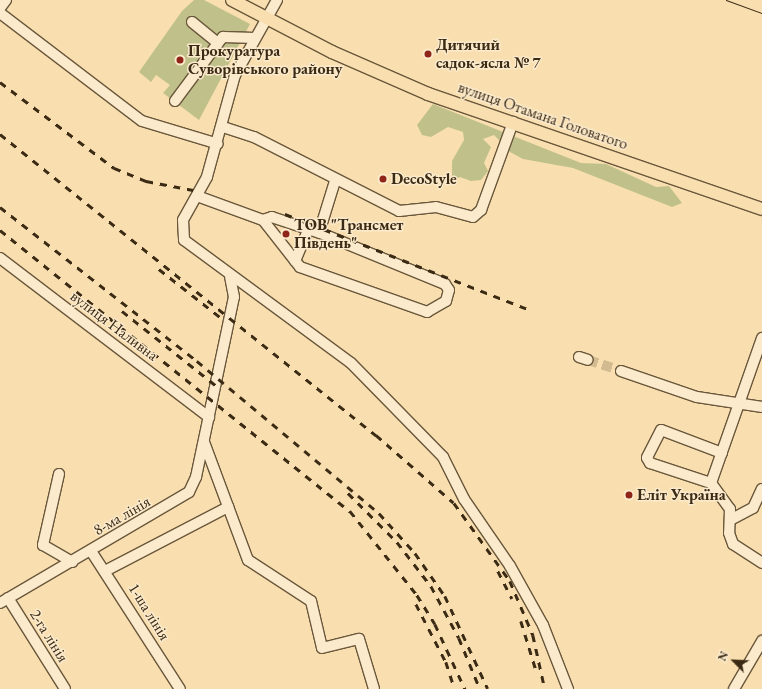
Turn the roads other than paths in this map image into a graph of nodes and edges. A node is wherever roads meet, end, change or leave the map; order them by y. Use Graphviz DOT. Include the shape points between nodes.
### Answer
graph roads {
  1 [pos="6,0"];
  2 [pos="232,0"];
  3 [pos="277,0"];
  4 [pos="0,8"];
  5 [pos="0,13"];
  6 [pos="266,19"];
  7 [pos="192,22"];
  8 [pos="255,38"];
  9 [pos="218,43"];
  10 [pos="175,101"];
  11 [pos="512,122"];
  12 [pos="223,127"];
  13 [pos="218,144"];
  14 [pos="335,181"];
  15 [pos="197,196"];
  16 [pos="762,209"];
  17 [pos="263,220"];
  18 [pos="322,223"];
  19 [pos="308,230"];
  20 [pos="0,258"];
  21 [pos="295,261"];
  22 [pos="230,277"];
  23 [pos="762,338"];
  24 [pos="621,371"];
  25 [pos="740,402"];
  26 [pos="762,407"];
  27 [pos="209,417"];
  28 [pos="204,442"];
  29 [pos="722,453"];
  30 [pos="59,474"];
  31 [pos="710,483"];
  32 [pos="762,489"];
  33 [pos="228,507"];
  34 [pos="732,519"];
  35 [pos="91,551"];
  36 [pos="72,562"];
  37 [pos="762,563"];
  38 [pos="105,571"];
  39 [pos="4,600"];
  40 [pos="762,641"];
  41 [pos="65,689"];
  42 [pos="180,689"];
  43 [pos="374,689"];
  44 [pos="568,689"];
  45 [pos="734,689"];
  1 -- 4 [label="street"];
  2 -- 6 [label="main road, вулиця Отамана Головатого"];
  3 -- 6 [label="street"];
  5 -- 13 [label="street" via="142,121"];
  6 -- 8 [label="street"];
  6 -- 11 [label="main road, вулиця Отамана Головатого" via="428,94"];
  7 -- 9 [label="street"];
  8 -- 9 [label="street" via="223,37"];
  8 -- 12 [label="street" via="235,75"];
  9 -- 10 [label="street"];
  11 -- 14 [label="street" via="481,210 473,218 436,207 399,210"];
  11 -- 16 [label="main road, вулиця Отамана Головатого"];
  12 -- 13 [label="street"];
  12 -- 14 [label="street" via="254,137"];
  13 -- 15 [label="street"];
  14 -- 18 [label="street"];
  15 -- 17 [label="street"];
  15 -- 22 [label="street" via="181,226 188,246"];
  17 -- 19 [label="street" via="272,218"];
  17 -- 21 [label="street"];
  19 -- 21 [label="street"];
  19 -- 21 [label="street" via="445,284 449,290 446,301 427,312 300,267"];
  20 -- 27 [label="street, вулиця Наливна"];
  22 -- 27 [label="street, 8-ма лінія" via="234,297"];
  22 -- 44 [label="street" via="351,363 443,457 464,498 510,566 543,625"];
  23 -- 25 [label="street"];
  24 -- 25 [label="street" via="697,397"];
  25 -- 26 [label="street"];
  25 -- 29 [label="street"];
  27 -- 28 [label="street, 8-ма лінія"];
  28 -- 33 [label="street"];
  28 -- 35 [label="street, 8-ма лінія" via="196,477 189,492"];
  29 -- 31 [label="street"];
  29 -- 31 [label="street" via="661,430 647,458 650,463"];
  30 -- 36 [label="street" via="43,545"];
  31 -- 34 [label="street" via="730,509"];
  32 -- 34 [label="street" via="753,508"];
  33 -- 38 [label="street"];
  33 -- 43 [label="street" via="248,560 310,601 322,648 359,639"];
  34 -- 37 [label="street" via="729,533 733,544"];
  35 -- 36 [label="street, 8-ма лінія"];
  35 -- 38 [label="street, 1-ша лінія"];
  36 -- 39 [label="street, 8-ма лінія"];
  38 -- 42 [label="street, 1-ша лінія"];
  39 -- 41 [label="street, 2-га лінія"];
  40 -- 45 [label="street"];
}
